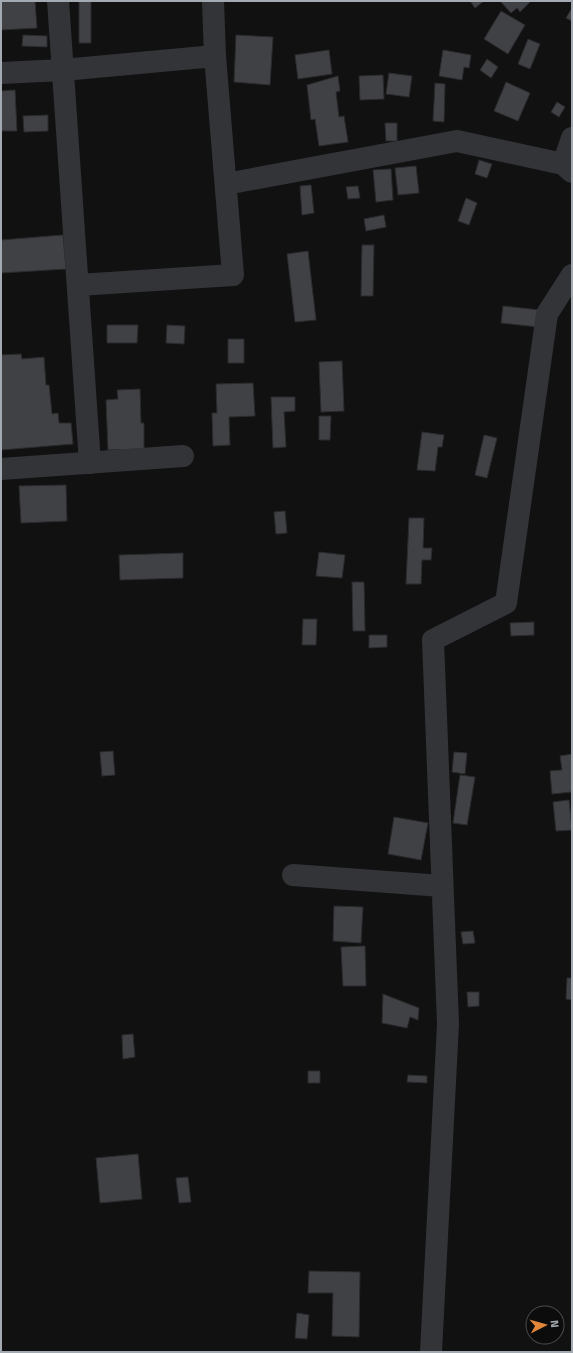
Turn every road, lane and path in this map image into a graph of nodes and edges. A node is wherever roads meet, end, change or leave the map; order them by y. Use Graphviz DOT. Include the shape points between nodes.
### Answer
graph roads {
  1 [pos="58,1"];
  2 [pos="213,1"];
  3 [pos="215,56"];
  4 [pos="63,70"];
  5 [pos="1,73"];
  6 [pos="572,138"];
  7 [pos="568,168"];
  8 [pos="226,184"];
  9 [pos="572,275"];
  10 [pos="78,285"];
  11 [pos="183,456"];
  12 [pos="90,463"];
  13 [pos="1,470"];
  14 [pos="292,875"];
  15 [pos="442,886"];
  16 [pos="431,1352"];
  1 -- 4 [label="street"];
  2 -- 3 [label="street"];
  3 -- 4 [label="street"];
  3 -- 8 [label="street"];
  4 -- 5 [label="street"];
  4 -- 10 [label="street"];
  6 -- 7 [label="street"];
  7 -- 8 [label="street" via="457,141"];
  8 -- 10 [label="street" via="233,275"];
  9 -- 15 [label="street" via="547,314 506,603 433,640"];
  10 -- 12 [label="street"];
  11 -- 12 [label="street"];
  12 -- 13 [label="street"];
  14 -- 15 [label="street"];
  15 -- 16 [label="street" via="448,1024"];
}
